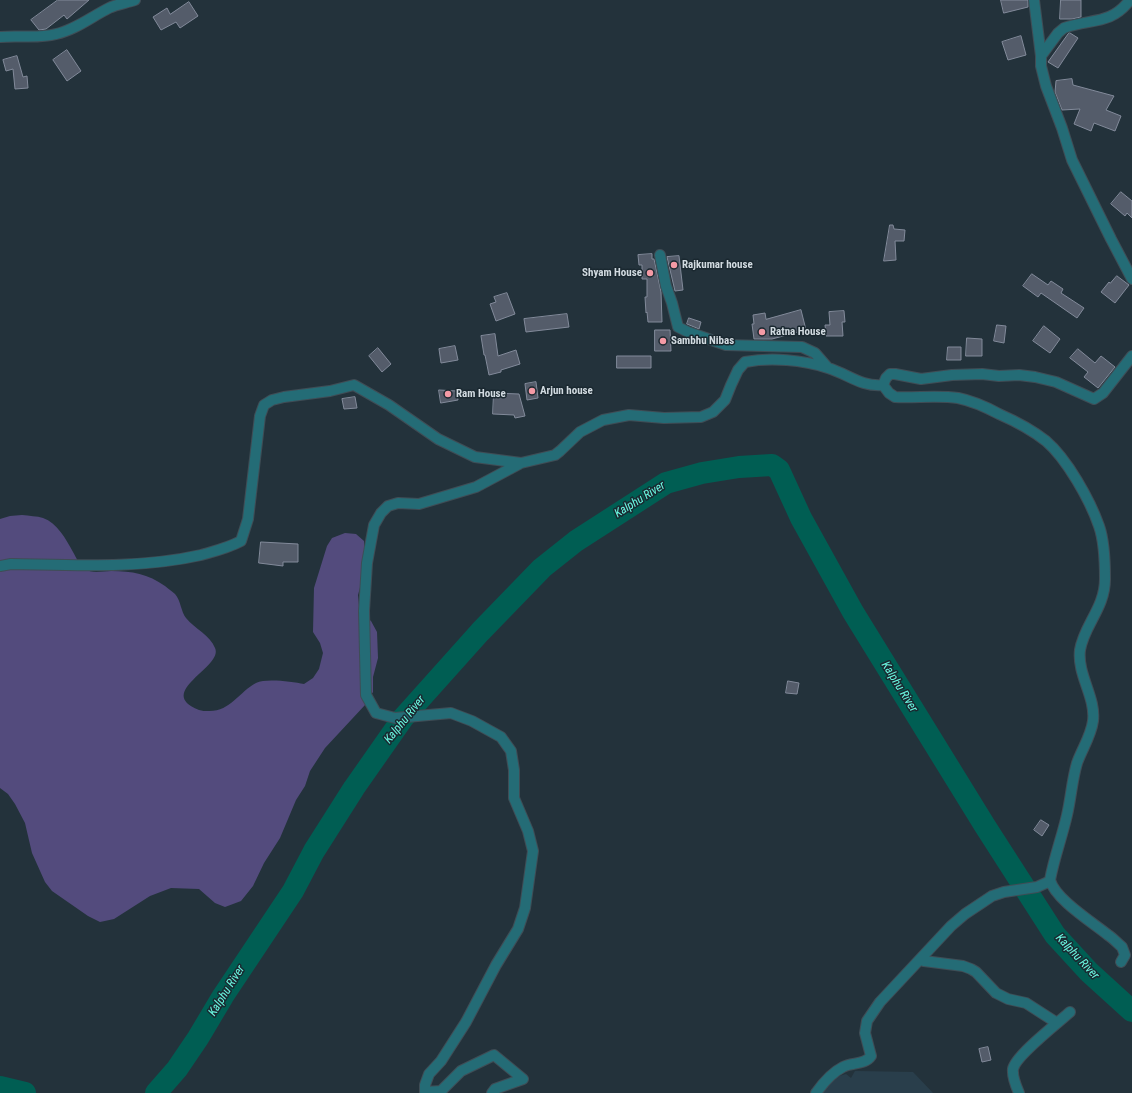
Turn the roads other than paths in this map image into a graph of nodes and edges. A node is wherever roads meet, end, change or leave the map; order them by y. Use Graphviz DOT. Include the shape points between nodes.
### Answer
graph roads {
  1 [pos="136,0"];
  2 [pos="1034,0"];
  3 [pos="1130,0"];
  4 [pos="0,37"];
  5 [pos="1041,56"];
  6 [pos="660,255"];
  7 [pos="1132,279"];
  8 [pos="1132,356"];
  9 [pos="828,368"];
  10 [pos="883,385"];
  11 [pos="521,463"];
  12 [pos="0,566"];
  13 [pos="1050,880"];
  14 [pos="921,959"];
  15 [pos="1121,962"];
  16 [pos="1070,1012"];
  17 [pos="1057,1024"];
  18 [pos="492,1093"];
  19 [pos="816,1093"];
  20 [pos="1019,1093"];
  1 -- 4 [label="street" via="111,7 76,27 57,34"];
  2 -- 5 [label="street"];
  3 -- 5 [label="street" via="1111,17 1064,28"];
  5 -- 7 [label="street" via="1042,76 1072,160"];
  6 -- 9 [label="street" via="678,327 726,345 802,347 815,353"];
  8 -- 10 [label="street" via="1103,393 1094,399 1056,382 1019,375 952,375 921,379 890,374"];
  9 -- 10 [label="street" via="873,386"];
  9 -- 11 [label="street" via="797,362 745,362 738,370 725,400 707,415 664,418 629,415 603,420 580,432 555,455"];
  10 -- 13 [label="street" via="889,394 895,397 956,398 970,401 1031,431 1047,442 1072,473 1100,527 1105,581 1100,606 1080,650 1080,667 1090,699 1093,721 1078,762"];
  11 -- 12 [label="street" via="475,457 438,439 389,405 354,385 284,397 264,405 260,416 248,519 241,541 231,547 177,560 121,565"];
  11 -- 18 [label="street" via="464,492 419,504 398,503 388,506 374,525 367,563 364,611 366,695 376,713 395,718 451,713 501,736 511,750 514,798 528,831 533,851 525,908 518,930 466,1022 425,1085 425,1092 441,1091 460,1071 494,1055 523,1079 495,1089"];
  13 -- 14 [label="street" via="1037,887 992,896 951,926"];
  13 -- 15 [label="street" via="1052,886 1068,903 1122,947 1125,955"];
  14 -- 17 [label="street" via="971,969 996,993 1026,1003"];
  14 -- 19 [label="street" via="880,1002 867,1021 865,1033 870,1058 837,1070 826,1079"];
  16 -- 17 [label="street"];
  17 -- 20 [label="street" via="1019,1058 1013,1068"];
}
